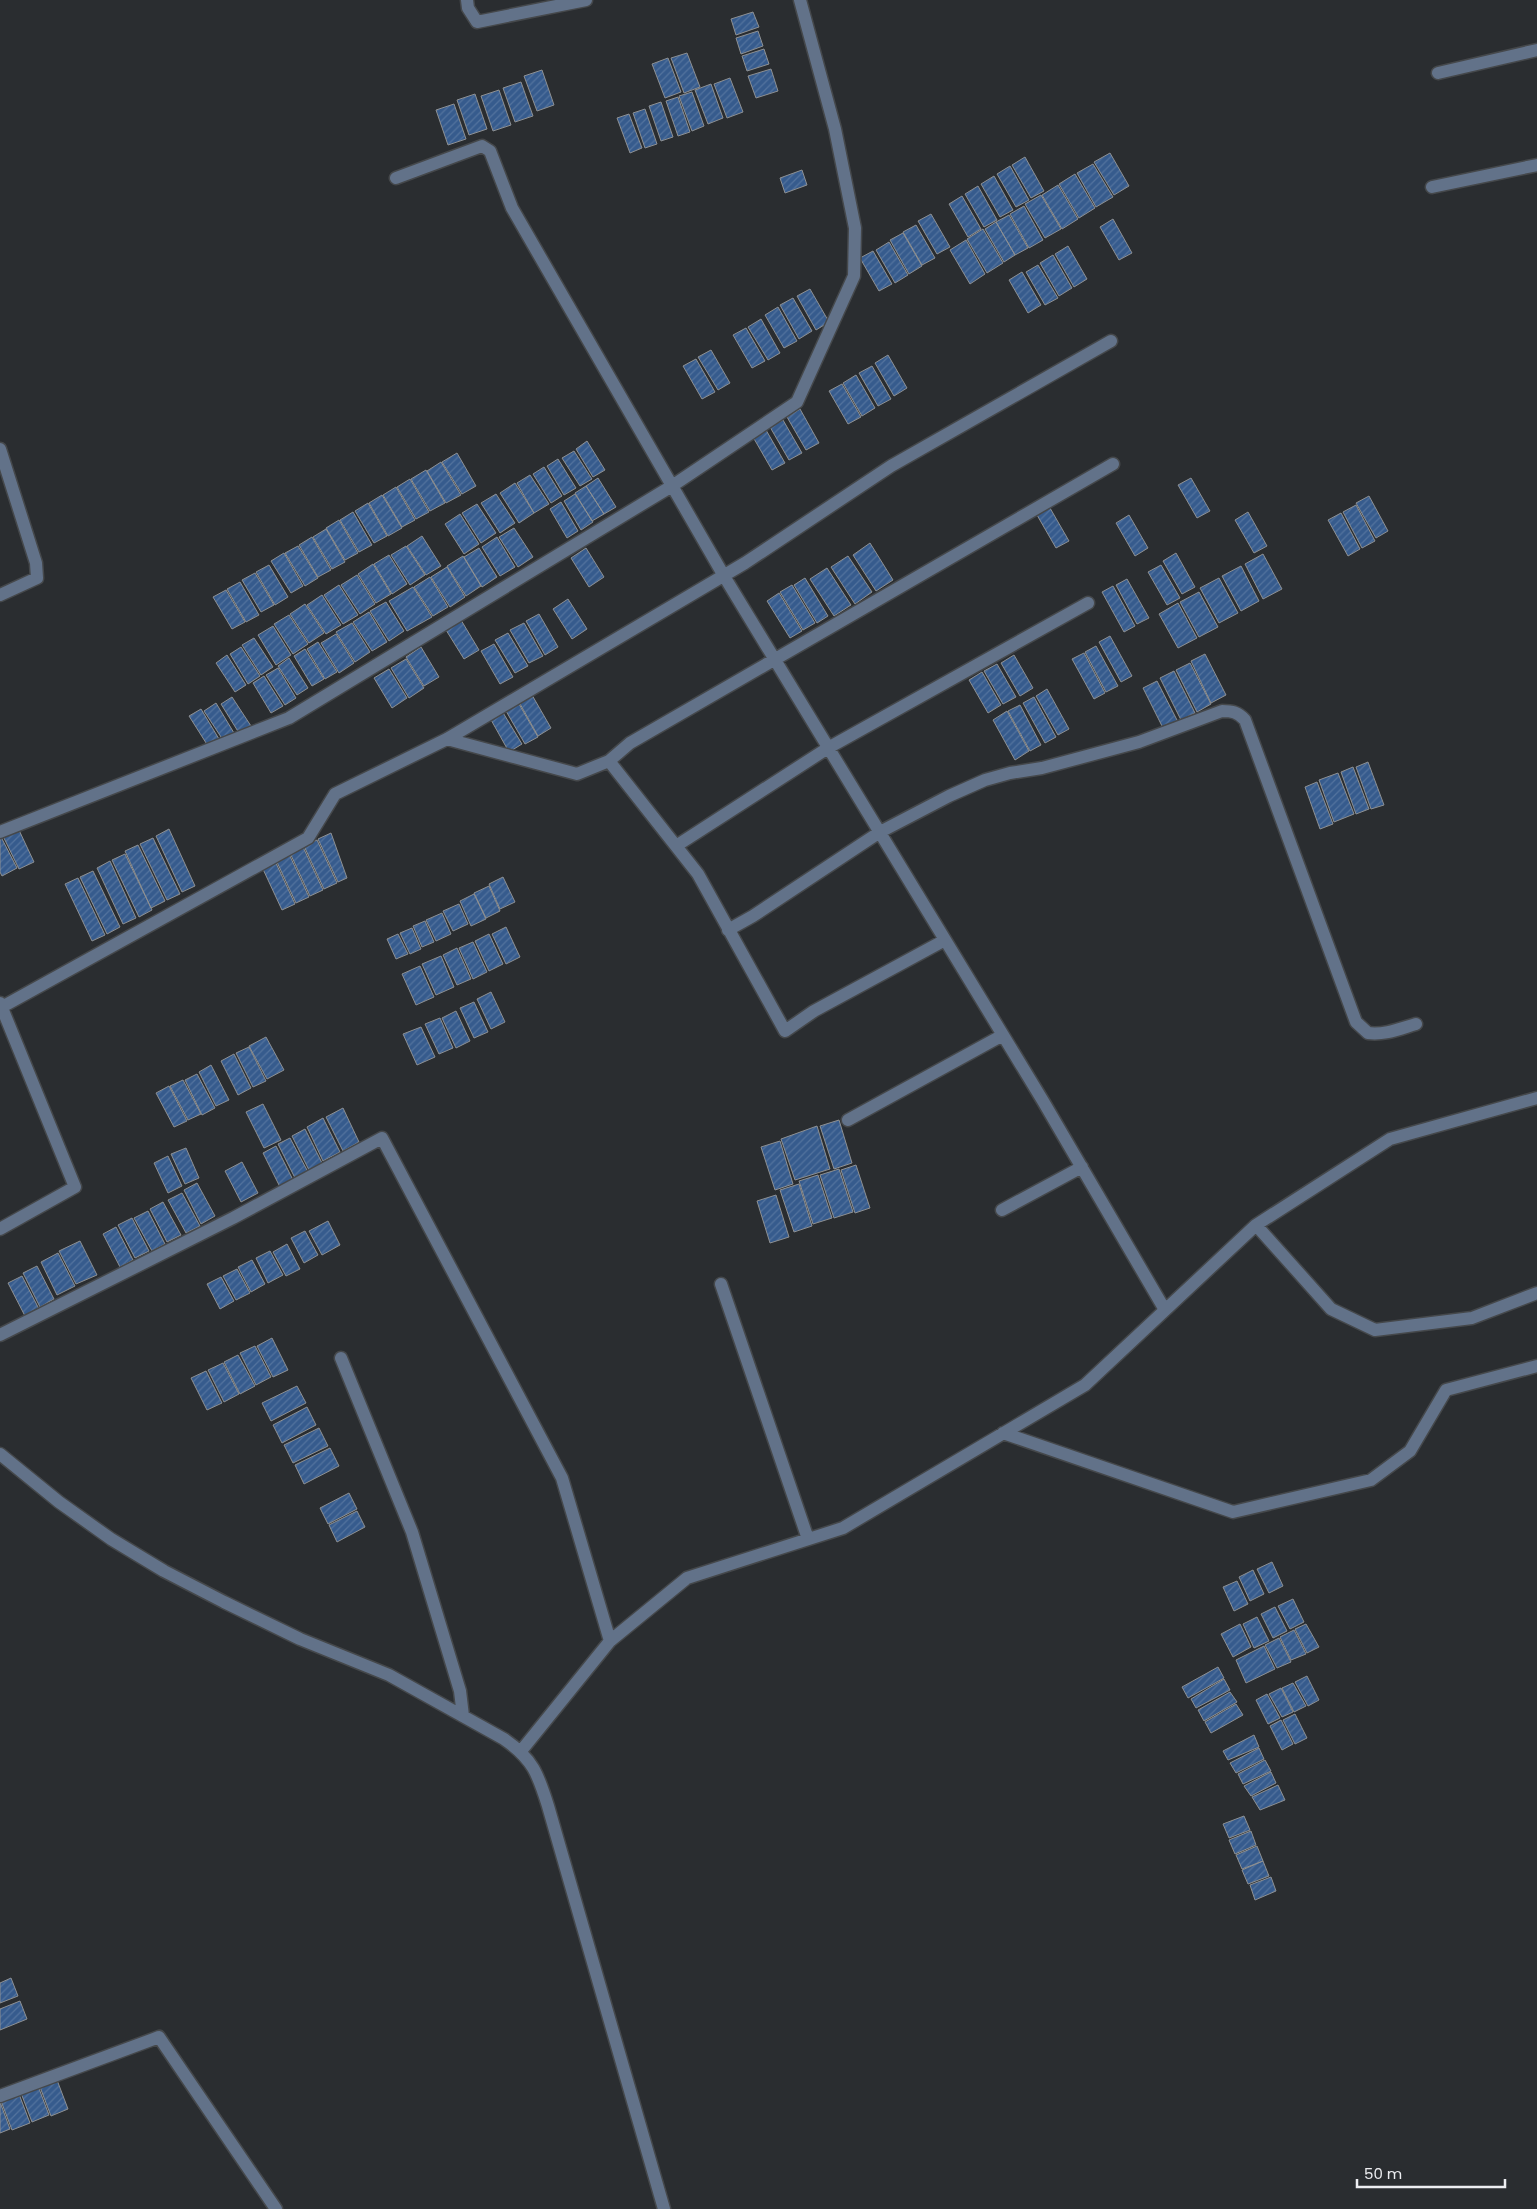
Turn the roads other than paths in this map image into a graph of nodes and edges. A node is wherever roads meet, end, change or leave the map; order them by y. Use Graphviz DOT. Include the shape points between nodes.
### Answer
graph roads {
  1 [pos="467,0"];
  2 [pos="586,0"];
  3 [pos="800,0"];
  4 [pos="572,2"];
  5 [pos="1537,50"];
  6 [pos="1438,73"];
  7 [pos="1537,165"];
  8 [pos="396,178"];
  9 [pos="1432,187"];
  10 [pos="1111,341"];
  11 [pos="0,449"];
  12 [pos="1113,464"];
  13 [pos="672,486"];
  14 [pos="724,576"];
  15 [pos="0,596"];
  16 [pos="1088,603"];
  17 [pos="775,660"];
  18 [pos="447,739"];
  19 [pos="828,748"];
  20 [pos="609,761"];
  21 [pos="0,832"];
  22 [pos="880,832"];
  23 [pos="676,846"];
  24 [pos="728,930"];
  25 [pos="945,940"];
  26 [pos="1,1006"];
  27 [pos="1416,1024"];
  28 [pos="1003,1035"];
  29 [pos="1537,1098"];
  30 [pos="848,1120"];
  31 [pos="1082,1167"];
  32 [pos="1002,1210"];
  33 [pos="1256,1225"];
  34 [pos="0,1229"];
  35 [pos="721,1284"];
  36 [pos="1537,1293"];
  37 [pos="1165,1310"];
  38 [pos="0,1335"];
  39 [pos="341,1358"];
  40 [pos="1537,1366"];
  41 [pos="1004,1433"];
  42 [pos="0,1454"];
  43 [pos="808,1539"];
  44 [pos="610,1641"];
  45 [pos="463,1716"];
  46 [pos="521,1751"];
  47 [pos="0,2096"];
  48 [pos="276,2209"];
  49 [pos="664,2209"];
  1 -- 4 [label="street" via="477,22"];
  2 -- 4 [label="street"];
  3 -- 13 [label="street" via="835,129 855,228 854,276 797,402"];
  5 -- 6 [label="street"];
  7 -- 9 [label="street"];
  8 -- 13 [label="street" via="482,146 490,151 512,208"];
  10 -- 14 [label="street" via="891,466"];
  11 -- 15 [label="street" via="36,562 37,578"];
  12 -- 17 [label="street"];
  13 -- 14 [label="street"];
  13 -- 21 [label="street" via="289,718"];
  14 -- 17 [label="street"];
  14 -- 18 [label="street"];
  16 -- 19 [label="street"];
  17 -- 19 [label="street"];
  17 -- 20 [label="street" via="630,743"];
  18 -- 20 [label="street" via="577,774"];
  18 -- 26 [label="street" via="335,794 308,838"];
  19 -- 22 [label="street"];
  19 -- 23 [label="street"];
  20 -- 23 [label="street"];
  22 -- 24 [label="street"];
  22 -- 25 [label="street"];
  22 -- 27 [label="street" via="985,780 1089,757 1222,711 1231,711 1245,720 1356,1022 1368,1034 1387,1033"];
  23 -- 24 [label="street" via="698,874"];
  24 -- 25 [label="street" via="786,1032 814,1011"];
  25 -- 28 [label="street"];
  26 -- 34 [label="street" via="75,1188"];
  28 -- 30 [label="street"];
  28 -- 31 [label="street"];
  29 -- 33 [label="street" via="1390,1139"];
  31 -- 32 [label="street"];
  31 -- 37 [label="street"];
  33 -- 36 [label="street" via="1332,1309 1375,1330 1472,1318"];
  33 -- 37 [label="street"];
  35 -- 43 [label="street"];
  37 -- 41 [label="street" via="1085,1385"];
  38 -- 44 [label="street" via="233,1218 382,1138 562,1478"];
  39 -- 45 [label="street" via="412,1532 460,1691"];
  40 -- 41 [label="street" via="1446,1390 1410,1451 1371,1480 1233,1512"];
  41 -- 43 [label="street" via="843,1528"];
  42 -- 45 [label="street" via="74,1512 164,1571 300,1639 389,1675"];
  43 -- 44 [label="street" via="687,1578"];
  44 -- 46 [label="street"];
  45 -- 46 [label="street"];
  46 -- 49 [label="street" via="533,1766 548,1806"];
  47 -- 48 [label="street" via="159,2037"];
}
